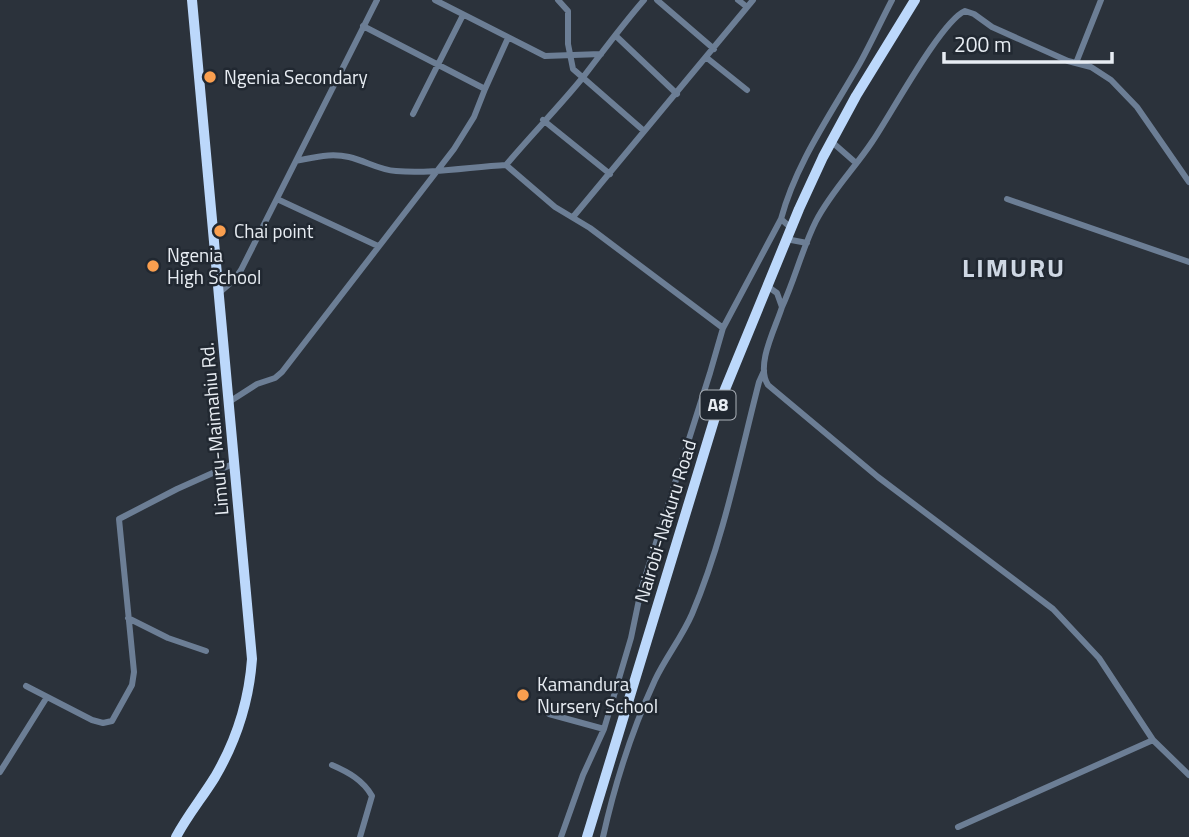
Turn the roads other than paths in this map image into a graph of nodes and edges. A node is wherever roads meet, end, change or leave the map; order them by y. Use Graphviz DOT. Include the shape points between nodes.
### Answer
graph roads {
  1 [pos="192,0"];
  2 [pos="377,0"];
  3 [pos="435,0"];
  4 [pos="558,0"];
  5 [pos="644,0"];
  6 [pos="657,0"];
  7 [pos="738,0"];
  8 [pos="753,0"];
  9 [pos="892,0"];
  10 [pos="915,0"];
  11 [pos="1101,0"];
  12 [pos="747,8"];
  13 [pos="463,15"];
  14 [pos="363,26"];
  15 [pos="616,36"];
  16 [pos="508,38"];
  17 [pos="713,49"];
  18 [pos="601,54"];
  19 [pos="570,56"];
  20 [pos="707,58"];
  21 [pos="1076,63"];
  22 [pos="438,65"];
  23 [pos="582,78"];
  24 [pos="485,89"];
  25 [pos="747,90"];
  26 [pos="677,94"];
  27 [pos="413,114"];
  28 [pos="543,120"];
  29 [pos="644,131"];
  30 [pos="832,142"];
  31 [pos="296,161"];
  32 [pos="856,163"];
  33 [pos="506,165"];
  34 [pos="439,169"];
  35 [pos="610,174"];
  36 [pos="1189,182"];
  37 [pos="277,199"];
  38 [pos="1007,199"];
  39 [pos="573,217"];
  40 [pos="780,219"];
  41 [pos="788,233"];
  42 [pos="807,243"];
  43 [pos="378,246"];
  44 [pos="1189,262"];
  45 [pos="767,286"];
  46 [pos="219,293"];
  47 [pos="782,307"];
  48 [pos="723,328"];
  49 [pos="764,370"];
  50 [pos="229,402"];
  51 [pos="235,463"];
  52 [pos="128,618"];
  53 [pos="206,652"];
  54 [pos="26,686"];
  55 [pos="47,697"];
  56 [pos="550,714"];
  57 [pos="622,722"];
  58 [pos="635,726"];
  59 [pos="604,729"];
  60 [pos="1153,740"];
  61 [pos="332,765"];
  62 [pos="0,772"];
  63 [pos="1189,775"];
  64 [pos="958,827"];
  65 [pos="176,837"];
  66 [pos="360,837"];
  67 [pos="561,837"];
  68 [pos="587,837"];
  69 [pos="603,837"];
  1 -- 46 [label="highway, Limuru-Maimahiu Rd."];
  2 -- 14 [label="street"];
  3 -- 13 [label="street"];
  4 -- 19 [label="street" via="568,11"];
  5 -- 15 [label="street"];
  6 -- 17 [label="street"];
  7 -- 12 [label="street"];
  8 -- 12 [label="street"];
  9 -- 40 [label="street" via="802,166"];
  10 -- 30 [label="highway, Nairobi-Nakuru Road / A8"];
  11 -- 21 [label="street"];
  12 -- 17 [label="street"];
  13 -- 16 [label="street"];
  13 -- 22 [label="street"];
  14 -- 22 [label="street"];
  14 -- 31 [label="street"];
  15 -- 18 [label="street"];
  15 -- 26 [label="street"];
  16 -- 19 [label="street" via="545,56"];
  16 -- 24 [label="street"];
  17 -- 20 [label="street"];
  18 -- 19 [label="street"];
  18 -- 23 [label="street"];
  19 -- 23 [label="street" via="573,69"];
  20 -- 25 [label="street"];
  20 -- 26 [label="street"];
  21 -- 32 [label="street" via="992,27 969,12 961,13 940,35"];
  21 -- 36 [label="street" via="1102,73 1124,91"];
  22 -- 24 [label="street"];
  22 -- 27 [label="street"];
  23 -- 28 [label="street"];
  23 -- 29 [label="street"];
  24 -- 34 [label="street" via="469,126"];
  26 -- 29 [label="street"];
  28 -- 33 [label="street"];
  28 -- 35 [label="street"];
  29 -- 35 [label="street"];
  30 -- 32 [label="street"];
  30 -- 41 [label="highway, Nairobi-Nakuru Road / A8"];
  31 -- 34 [label="street" via="337,155 390,171"];
  31 -- 37 [label="street"];
  32 -- 42 [label="street" via="818,218"];
  33 -- 34 [label="street"];
  33 -- 39 [label="street"];
  34 -- 43 [label="street"];
  35 -- 39 [label="street"];
  37 -- 43 [label="street"];
  37 -- 46 [label="street" via="241,270"];
  38 -- 44 [label="street"];
  39 -- 48 [label="street"];
  40 -- 41 [label="street"];
  40 -- 48 [label="street"];
  41 -- 42 [label="street"];
  41 -- 45 [label="highway, Nairobi-Nakuru Road / A8"];
  42 -- 47 [label="street"];
  43 -- 50 [label="street" via="282,372"];
  45 -- 47 [label="street" via="777,293"];
  45 -- 57 [label="highway, Nairobi-Nakuru Road / A8" via="719,404"];
  46 -- 50 [label="highway, Limuru-Maimahiu Rd."];
  47 -- 49 [label="street"];
  48 -- 59 [label="street" via="641,590"];
  49 -- 58 [label="street" via="703,585"];
  49 -- 60 [label="street" via="772,389 877,477 1053,609 1099,658"];
  50 -- 51 [label="highway, Limuru-Maimahiu Rd."];
  51 -- 52 [label="street" via="119,519"];
  51 -- 65 [label="highway, Limuru-Maimahiu Rd." via="252,642 249,689 233,743"];
  52 -- 53 [label="street"];
  52 -- 55 [label="street" via="133,681 112,720 92,720"];
  54 -- 55 [label="street"];
  55 -- 62 [label="street"];
  56 -- 59 [label="street"];
  57 -- 58 [label="street"];
  57 -- 68 [label="highway, Nairobi-Nakuru Road / A8"];
  58 -- 69 [label="street"];
  59 -- 67 [label="street"];
  60 -- 63 [label="street"];
  60 -- 64 [label="street"];
  61 -- 66 [label="street" via="367,785 372,796"];
}
